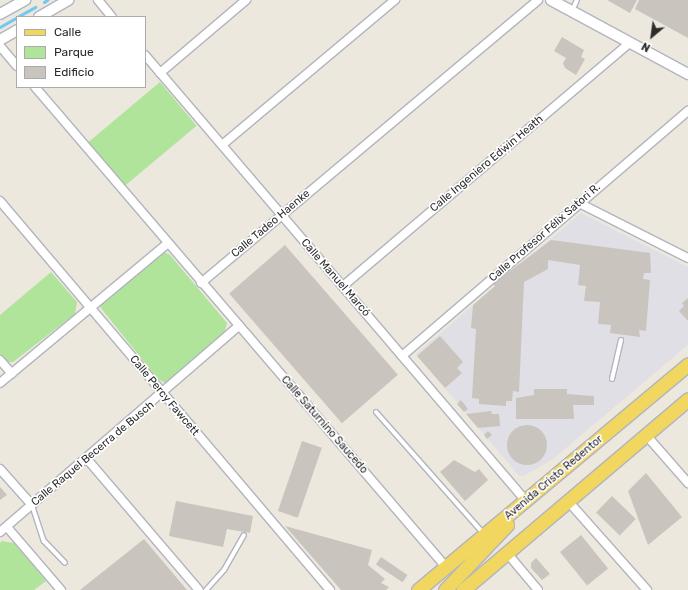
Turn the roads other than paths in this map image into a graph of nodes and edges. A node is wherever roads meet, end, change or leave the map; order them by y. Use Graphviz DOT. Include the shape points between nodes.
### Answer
graph roads {
  1 [pos="25,0"];
  2 [pos="68,0"];
  3 [pos="98,0"];
  4 [pos="246,0"];
  5 [pos="395,0"];
  6 [pos="538,0"];
  7 [pos="551,0"];
  8 [pos="578,0"];
  9 [pos="572,11"];
  10 [pos="0,14"];
  11 [pos="41,16"];
  12 [pos="111,16"];
  13 [pos="16,31"];
  14 [pos="0,40"];
  15 [pos="630,42"];
  16 [pos="0,46"];
  17 [pos="146,56"];
  18 [pos="16,65"];
  19 [pos="160,73"];
  20 [pos="688,74"];
  21 [pos="36,88"];
  22 [pos="688,110"];
  23 [pos="222,146"];
  24 [pos="0,201"];
  25 [pos="580,202"];
  26 [pos="282,215"];
  27 [pos="167,244"];
  28 [pos="688,258"];
  29 [pos="201,283"];
  30 [pos="343,286"];
  31 [pos="91,307"];
  32 [pos="239,326"];
  33 [pos="621,340"];
  34 [pos="402,356"];
  35 [pos="0,360"];
  36 [pos="688,364"];
  37 [pos="12,374"];
  38 [pos="612,379"];
  39 [pos="0,383"];
  40 [pos="162,395"];
  41 [pos="688,399"];
  42 [pos="376,412"];
  43 [pos="646,435"];
  44 [pos="87,459"];
  45 [pos="0,469"];
  46 [pos="688,483"];
  47 [pos="526,501"];
  48 [pos="568,501"];
  49 [pos="32,505"];
  50 [pos="516,509"];
  51 [pos="3,530"];
  52 [pos="244,535"];
  53 [pos="485,535"];
  54 [pos="507,554"];
  55 [pos="65,563"];
  56 [pos="446,567"];
  57 [pos="465,588"];
  58 [pos="61,590"];
  59 [pos="198,590"];
  60 [pos="206,590"];
  61 [pos="330,590"];
  62 [pos="418,590"];
  63 [pos="445,590"];
  64 [pos="538,590"];
  65 [pos="647,590"];
  1 -- 10 [label="street"];
  2 -- 11 [label="street"];
  3 -- 12 [label="street"];
  4 -- 19 [label="street"];
  5 -- 23 [label="street"];
  6 -- 26 [label="street, Calle Tadeo Haenke"];
  7 -- 9 [label="street"];
  8 -- 9 [label="lane"];
  9 -- 15 [label="street"];
  13 -- 14 [label="street"];
  15 -- 20 [label="street"];
  15 -- 30 [label="street, Calle Ingeniero Edwin Heath"];
  16 -- 18 [label="street"];
  17 -- 19 [label="street, Calle Manuel Marcó"];
  19 -- 23 [label="street, Calle Manuel Marcó"];
  21 -- 27 [label="street"];
  22 -- 25 [label="street, Calle Profesor Félix Satori R."];
  23 -- 26 [label="street, Calle Manuel Marcó"];
  24 -- 31 [label="street, Calle Percy Fawcett"];
  25 -- 28 [label="street"];
  25 -- 34 [label="street, Calle Profesor Félix Satori R."];
  26 -- 29 [label="street, Calle Tadeo Haenke"];
  26 -- 30 [label="street, Calle Manuel Marcó"];
  27 -- 29 [label="street"];
  27 -- 31 [label="street"];
  29 -- 32 [label="street, Calle Saturnino Saucedo"];
  30 -- 34 [label="street, Calle Manuel Marcó"];
  31 -- 37 [label="street"];
  31 -- 40 [label="street, Calle Percy Fawcett"];
  32 -- 40 [label="street, Calle Raquel Becerra de Busch"];
  32 -- 56 [label="street, Calle Saturnino Saucedo"];
  33 -- 38 [label="lane"];
  34 -- 47 [label="street, Calle Manuel Marcó"];
  35 -- 37 [label="street"];
  36 -- 47 [label="main road, Avenida Cristo Redentor"];
  37 -- 39 [label="street"];
  40 -- 44 [label="street, Calle Raquel Becerra de Busch"];
  40 -- 61 [label="street, Calle Percy Fawcett"];
  41 -- 43 [label="main road"];
  42 -- 53 [label="lane"];
  43 -- 46 [label="street"];
  43 -- 48 [label="main road"];
  44 -- 49 [label="street, Calle Raquel Becerra de Busch"];
  44 -- 59 [label="street"];
  45 -- 49 [label="street"];
  47 -- 50 [label="main road, Avenida Cristo Redentor"];
  48 -- 54 [label="main road"];
  48 -- 65 [label="street"];
  49 -- 51 [label="street, Calle Raquel Becerra de Busch"];
  49 -- 55 [label="lane" via="44,541"];
  50 -- 53 [label="main road, Avenida Cristo Redentor"];
  50 -- 63 [label="main road" via="503,530"];
  51 -- 58 [label="street"];
  52 -- 60 [label="lane" via="226,566"];
  53 -- 56 [label="main road, Avenida Cristo Redentor"];
  54 -- 57 [label="main road"];
  54 -- 64 [label="street"];
  56 -- 62 [label="main road, Avenida Cristo Redentor"];
}
